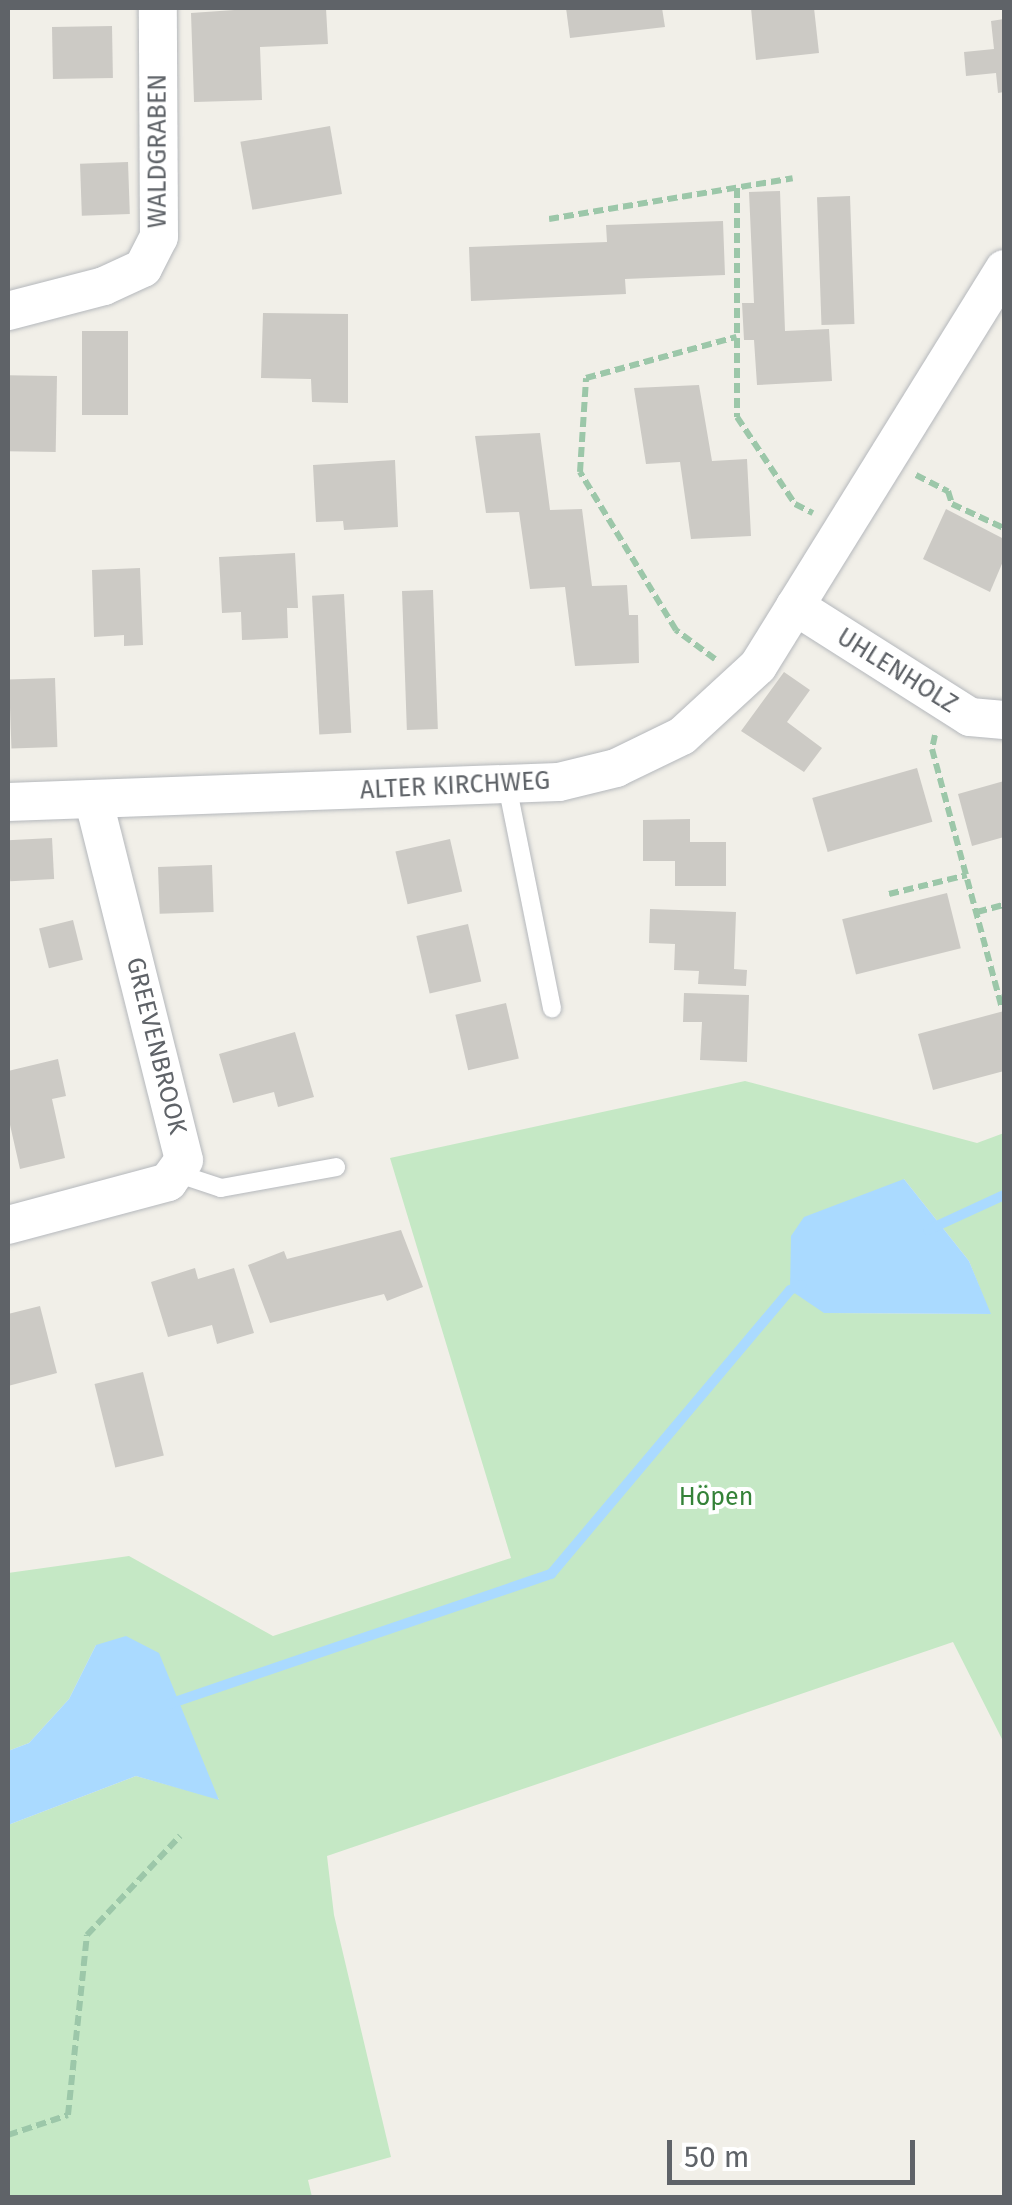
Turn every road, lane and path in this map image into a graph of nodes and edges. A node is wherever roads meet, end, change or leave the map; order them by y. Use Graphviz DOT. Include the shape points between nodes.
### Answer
graph roads {
  1 [pos="158,8"];
  2 [pos="793,178"];
  3 [pos="737,188"];
  4 [pos="549,219"];
  5 [pos="1004,269"];
  6 [pos="8,311"];
  7 [pos="736,337"];
  8 [pos="884,458"];
  9 [pos="841,528"];
  10 [pos="1004,528"];
  11 [pos="794,606"];
  12 [pos="746,682"];
  13 [pos="942,699"];
  14 [pos="1004,720"];
  15 [pos="507,785"];
  16 [pos="94,801"];
  17 [pos="8,802"];
  18 [pos="967,875"];
  19 [pos="889,894"];
  20 [pos="1004,905"];
  21 [pos="977,912"];
  22 [pos="1002,1008"];
  23 [pos="552,1009"];
  24 [pos="336,1167"];
  25 [pos="180,1174"];
  26 [pos="8,1225"];
  27 [pos="180,1836"];
  28 [pos="8,2134"];
  1 -- 6 [label="street, WALDGRABEN" via="159,237 143,268 104,286"];
  2 -- 3 [label="path"];
  3 -- 4 [label="path"];
  3 -- 7 [label="path"];
  5 -- 8 [label="street, ALTER KIRCHWEG"];
  7 -- 9 [label="path" via="738,416 795,504"];
  7 -- 12 [label="path" via="586,378 580,472 676,630"];
  8 -- 9 [label="street, ALTER KIRCHWEG"];
  8 -- 10 [label="path" via="948,491 952,504"];
  9 -- 11 [label="street, ALTER KIRCHWEG"];
  11 -- 12 [label="street, ALTER KIRCHWEG"];
  11 -- 13 [label="street, UHLENHOLZ"];
  12 -- 15 [label="street, ALTER KIRCHWEG" via="682,736 616,768 559,782"];
  13 -- 14 [label="street, UHLENHOLZ" via="970,718"];
  13 -- 18 [label="path" via="932,749"];
  15 -- 16 [label="street, ALTER KIRCHWEG"];
  15 -- 23 [label="lane"];
  16 -- 17 [label="street, ALTER KIRCHWEG"];
  16 -- 25 [label="street, GREEVENBROOK" via="181,1143"];
  18 -- 19 [label="path"];
  18 -- 21 [label="path"];
  20 -- 21 [label="path"];
  21 -- 22 [label="path"];
  24 -- 25 [label="lane" via="221,1188"];
  25 -- 26 [label="street"];
  27 -- 28 [label="path" via="87,1935 68,2114"];
}
